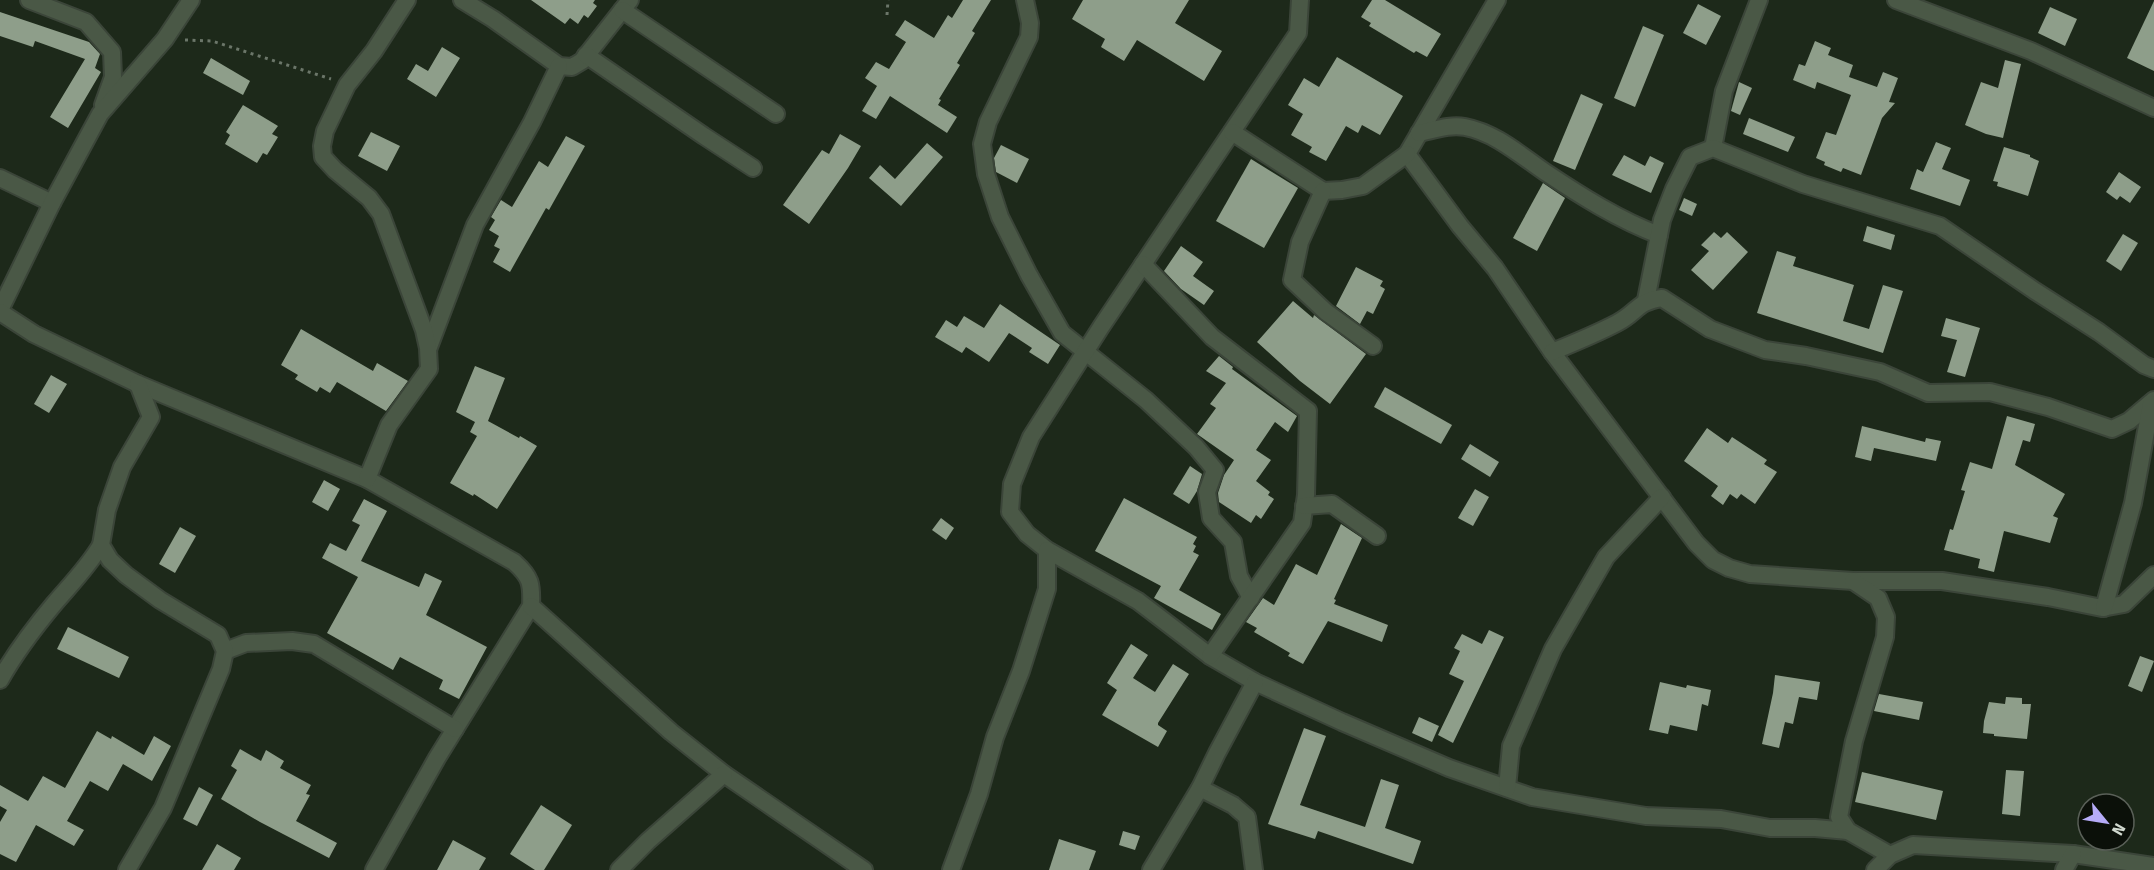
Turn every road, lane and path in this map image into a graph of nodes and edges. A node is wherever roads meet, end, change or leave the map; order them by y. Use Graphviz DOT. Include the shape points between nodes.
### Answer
graph roads {
  1 [pos="29,0"];
  2 [pos="191,0"];
  3 [pos="407,0"];
  4 [pos="462,0"];
  5 [pos="888,0"];
  6 [pos="1025,0"];
  7 [pos="1300,0"];
  8 [pos="1497,0"];
  9 [pos="1759,0"];
  10 [pos="1896,0"];
  11 [pos="626,5"];
  12 [pos="887,15"];
  13 [pos="165,39"];
  14 [pos="586,55"];
  15 [pos="559,66"];
  16 [pos="347,85"];
  17 [pos="2154,108"];
  18 [pos="99,114"];
  19 [pos="776,114"];
  20 [pos="1232,132"];
  21 [pos="1419,133"];
  22 [pos="1713,148"];
  23 [pos="1407,154"];
  24 [pos="753,168"];
  25 [pos="0,178"];
  26 [pos="1323,191"];
  27 [pos="52,203"];
  28 [pos="1659,235"];
  29 [pos="1143,264"];
  30 [pos="1646,300"];
  31 [pos="0,311"];
  32 [pos="1373,346"];
  33 [pos="428,348"];
  34 [pos="1552,352"];
  35 [pos="1085,353"];
  36 [pos="2154,369"];
  37 [pos="138,384"];
  38 [pos="2152,402"];
  39 [pos="367,479"];
  40 [pos="1662,498"];
  41 [pos="1304,506"];
  42 [pos="1377,536"];
  43 [pos="101,545"];
  44 [pos="1047,550"];
  45 [pos="2154,575"];
  46 [pos="1853,581"];
  47 [pos="1251,598"];
  48 [pos="531,606"];
  49 [pos="2104,608"];
  50 [pos="225,651"];
  51 [pos="1210,656"];
  52 [pos="0,680"];
  53 [pos="1255,682"];
  54 [pos="455,729"];
  55 [pos="724,774"];
  56 [pos="1200,788"];
  57 [pos="1508,788"];
  58 [pos="1848,831"];
  59 [pos="2073,854"];
  60 [pos="1890,855"];
  61 [pos="2154,866"];
  62 [pos="127,870"];
  63 [pos="374,870"];
  64 [pos="619,870"];
  65 [pos="864,870"];
  66 [pos="951,870"];
  67 [pos="1150,870"];
  68 [pos="1254,870"];
  69 [pos="1875,870"];
  70 [pos="2064,870"];
  1 -- 18 [label="street" via="86,22 112,52 113,77"];
  2 -- 13 [label="street"];
  3 -- 16 [label="street"];
  4 -- 15 [label="street"];
  5 -- 12 [label="path"];
  6 -- 35 [label="street" via="1029,37 984,131 986,174 1000,217 1029,275 1062,333"];
  7 -- 20 [label="street" via="1298,33"];
  8 -- 21 [label="street"];
  9 -- 22 [label="street" via="1724,91"];
  10 -- 17 [label="street" via="2031,51"];
  11 -- 14 [label="street"];
  11 -- 19 [label="street"];
  13 -- 16 [label="path" via="212,41"];
  13 -- 18 [label="street"];
  14 -- 15 [label="street" via="572,67"];
  14 -- 24 [label="street"];
  15 -- 33 [label="street" via="475,225"];
  16 -- 33 [label="street" via="325,132 323,157 369,198 381,214"];
  18 -- 27 [label="street"];
  20 -- 26 [label="street"];
  20 -- 29 [label="street"];
  21 -- 23 [label="street"];
  21 -- 28 [label="street" via="1464,127 1493,136 1566,186 1635,226"];
  22 -- 28 [label="street" via="1690,157 1674,189"];
  22 -- 36 [label="street" via="1803,184 1940,226"];
  23 -- 26 [label="street" via="1363,186"];
  23 -- 34 [label="street" via="1495,268"];
  25 -- 27 [label="street"];
  26 -- 32 [label="street" via="1300,242 1292,280 1326,312"];
  27 -- 31 [label="street"];
  28 -- 30 [label="street"];
  29 -- 35 [label="street"];
  29 -- 41 [label="street" via="1212,337 1308,411"];
  30 -- 34 [label="street" via="1621,321"];
  30 -- 38 [label="street" via="1662,298 1710,329 1765,350 1880,372 1928,393 1990,392 2112,429"];
  31 -- 37 [label="street" via="34,334"];
  33 -- 39 [label="street" via="429,369 389,425"];
  34 -- 40 [label="street"];
  35 -- 44 [label="street" via="1032,437 1012,484 1010,512"];
  35 -- 47 [label="street" via="1146,400 1215,470 1207,492 1211,518 1233,542 1239,576"];
  37 -- 39 [label="street"];
  37 -- 43 [label="street" via="151,417 122,467 107,510"];
  38 -- 49 [label="street" via="2133,503"];
  39 -- 48 [label="street" via="514,562 525,572 532,587"];
  40 -- 46 [label="street" via="1696,543 1713,560 1729,568 1750,574"];
  40 -- 57 [label="street" via="1606,557 1553,649 1511,746"];
  41 -- 42 [label="street" via="1332,504"];
  41 -- 47 [label="street" via="1302,523"];
  43 -- 50 [label="street" via="126,575 218,635"];
  43 -- 52 [label="street" via="89,566 13,657"];
  44 -- 51 [label="street" via="1138,601"];
  44 -- 66 [label="street" via="1047,589"];
  45 -- 49 [label="street" via="2124,604"];
  46 -- 49 [label="street" via="1953,582"];
  46 -- 58 [label="street" via="1878,598 1886,617 1885,637 1854,741 1839,817"];
  47 -- 51 [label="street"];
  48 -- 54 [label="street"];
  48 -- 55 [label="street" via="671,732"];
  50 -- 54 [label="street" via="246,643 314,644"];
  50 -- 62 [label="street" via="163,808"];
  51 -- 53 [label="street"];
  53 -- 56 [label="street"];
  53 -- 57 [label="street" via="1449,768"];
  54 -- 63 [label="street"];
  55 -- 64 [label="street"];
  55 -- 65 [label="street"];
  56 -- 67 [label="street"];
  56 -- 68 [label="street" via="1247,817"];
  57 -- 58 [label="street" via="1532,797 1646,816"];
  58 -- 60 [label="street"];
  59 -- 60 [label="street" via="1913,845"];
  59 -- 61 [label="street"];
  59 -- 70 [label="street"];
  60 -- 69 [label="street"];
}
